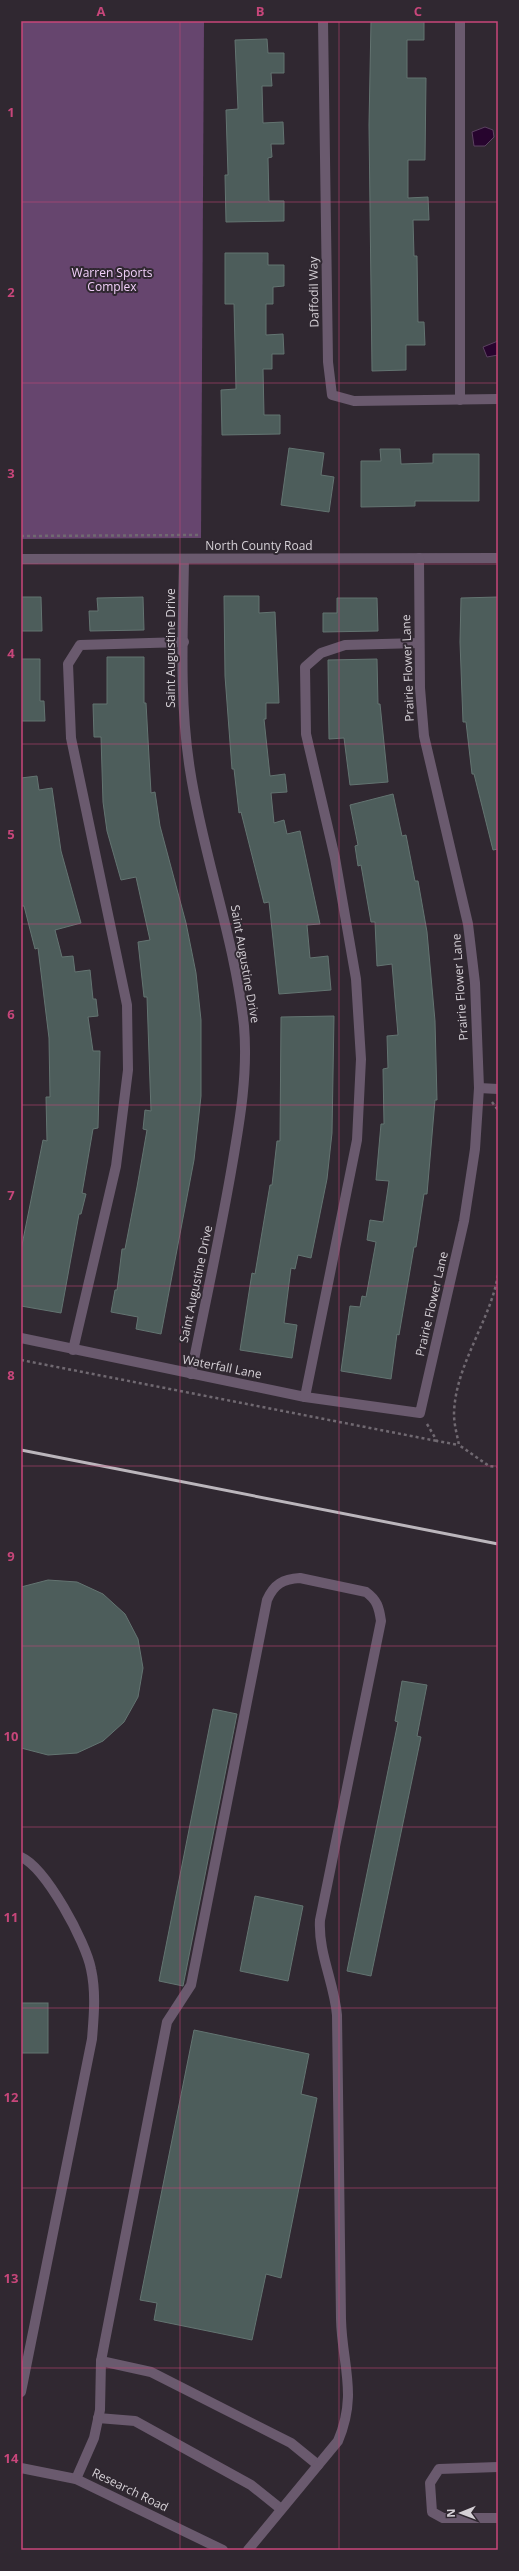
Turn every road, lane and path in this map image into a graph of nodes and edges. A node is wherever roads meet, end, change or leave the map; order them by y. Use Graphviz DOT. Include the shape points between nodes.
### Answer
graph roads {
  1 [pos="323,21"];
  2 [pos="460,21"];
  3 [pos="498,399"];
  4 [pos="460,400"];
  5 [pos="21,536"];
  6 [pos="199,536"];
  7 [pos="419,558"];
  8 [pos="498,558"];
  9 [pos="21,559"];
  10 [pos="184,559"];
  11 [pos="184,642"];
  12 [pos="419,643"];
  13 [pos="479,1088"];
  14 [pos="498,1089"];
  15 [pos="498,1275"];
  16 [pos="21,1338"];
  17 [pos="73,1350"];
  18 [pos="21,1360"];
  19 [pos="191,1374"];
  20 [pos="305,1396"];
  21 [pos="420,1414"];
  22 [pos="437,1441"];
  23 [pos="459,1445"];
  24 [pos="498,1468"];
  25 [pos="21,1857"];
  26 [pos="101,2361"];
  27 [pos="24,2363"];
  28 [pos="21,2392"];
  29 [pos="98,2418"];
  30 [pos="318,2465"];
  31 [pos="498,2467"];
  32 [pos="21,2468"];
  33 [pos="76,2479"];
  34 [pos="282,2509"];
  35 [pos="498,2518"];
  36 [pos="223,2550"];
  37 [pos="248,2550"];
  1 -- 4 [label="street, Daffodil Way" via="328,362 332,395 354,401"];
  2 -- 4 [label="street"];
  3 -- 4 [label="street, Daffodil Way"];
  5 -- 6 [label="path"];
  7 -- 8 [label="street, North County Road"];
  7 -- 10 [label="street, North County Road"];
  7 -- 12 [label="street, Prairie Flower Lane"];
  9 -- 10 [label="street, North County Road"];
  10 -- 11 [label="street, Saint Augustine Drive"];
  11 -- 17 [label="street" via="80,645 68,664 71,738 127,1005 128,1070 116,1166"];
  11 -- 19 [label="street, Saint Augustine Drive" via="183,702 190,769 204,843 226,922 244,1027 243,1099 224,1216"];
  12 -- 13 [label="street, Prairie Flower Lane" via="424,736 468,924 474,983"];
  12 -- 20 [label="street" via="344,645 321,653 305,667 306,734 338,873 356,979 361,1060 357,1140"];
  13 -- 14 [label="street"];
  13 -- 21 [label="street, Prairie Flower Lane" via="475,1149 464,1222"];
  15 -- 23 [label="path" via="494,1296 472,1346 458,1391 454,1415"];
  16 -- 17 [label="street, Waterfall Lane"];
  17 -- 19 [label="street, Waterfall Lane"];
  18 -- 22 [label="path"];
  19 -- 20 [label="street, Waterfall Lane"];
  20 -- 21 [label="street, Waterfall Lane"];
  21 -- 22 [label="path"];
  22 -- 23 [label="path"];
  23 -- 24 [label="path" via="489,1466"];
  25 -- 27 [label="street" via="51,1885 71,1922 91,1967 96,1999 92,2039"];
  26 -- 29 [label="street"];
  26 -- 30 [label="street" via="151,2372 291,2443"];
  26 -- 30 [label="street" via="167,2022 191,1985 267,1600 271,1589 280,1582 292,1578 366,1592 377,1602 382,1621 319,1928 321,1950 333,1984 337,2015 341,2321 349,2372 347,2420 338,2441"];
  27 -- 28 [label="street"];
  29 -- 33 [label="street" via="94,2438"];
  29 -- 34 [label="street" via="135,2421 251,2485"];
  30 -- 34 [label="street"];
  31 -- 35 [label="street" via="439,2469 430,2483 432,2512 443,2518"];
  32 -- 33 [label="street, Research Road"];
  33 -- 36 [label="street, Research Road"];
  34 -- 37 [label="street"];
}
